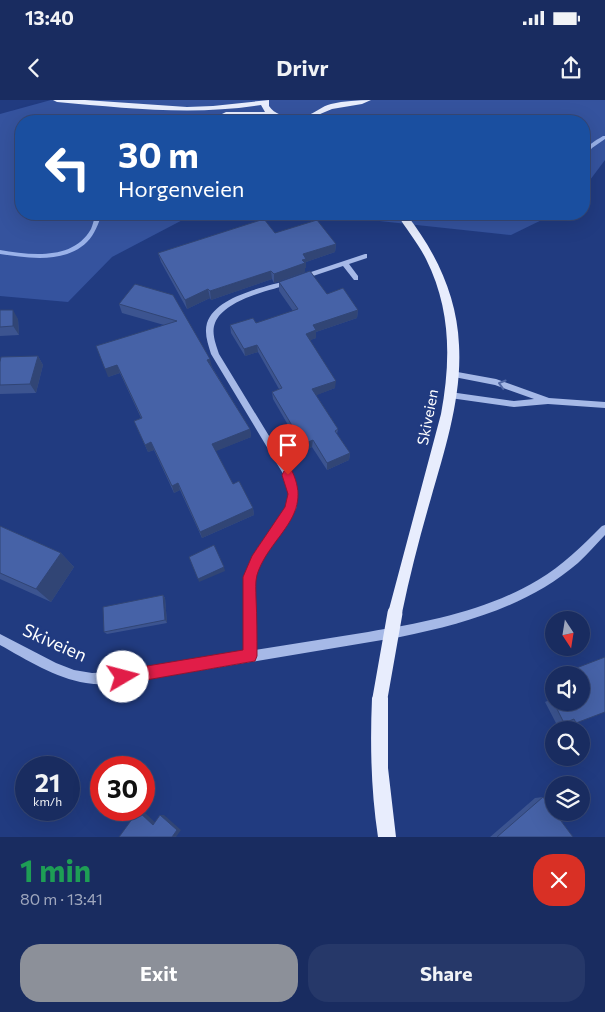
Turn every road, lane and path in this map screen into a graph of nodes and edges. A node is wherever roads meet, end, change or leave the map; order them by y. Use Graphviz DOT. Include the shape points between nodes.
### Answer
graph roads {
  1 [pos="57,100"];
  2 [pos="325,100"];
  3 [pos="367,100"];
  4 [pos="74,101"];
  5 [pos="264,101"];
  6 [pos="199,109"];
  7 [pos="323,109"];
  8 [pos="275,115"];
  9 [pos="318,115"];
  10 [pos="406,220"];
  11 [pos="365,256"];
  12 [pos="344,263"];
  13 [pos="356,278"];
  14 [pos="452,374"];
  15 [pos="450,395"];
  16 [pos="548,401"];
  17 [pos="605,405"];
  18 [pos="605,530"];
  19 [pos="0,639"];
  20 [pos="250,656"];
  21 [pos="387,837"];
  1 -- 4 [label="main road"];
  2 -- 7 [label="main road"];
  3 -- 7 [label="main road"];
  4 -- 6 [label="main road"];
  5 -- 6 [label="main road"];
  5 -- 8 [label="main road"];
  6 -- 8 [label="main road" via="217,113"];
  7 -- 9 [label="main road"];
  10 -- 14 [label="main road, Skiveien" via="436,267 446,297 454,346"];
  11 -- 12 [label="street"];
  12 -- 13 [label="street"];
  12 -- 20 [label="street" via="233,302 218,311 209,326 209,340 216,354 293,487 293,502 287,516 259,556 250,577"];
  14 -- 15 [label="main road, Skiveien"];
  16 -- 14 [label="street, one-way" via="496,382"];
  15 -- 16 [label="street" via="514,404"];
  15 -- 21 [label="main road, Skiveien, bridge" via="445,425 402,578 385,662 380,698 380,767"];
  16 -- 17 [label="street"];
  18 -- 20 [label="street, Skiveien" via="581,555 535,588 484,612 415,629"];
  19 -- 20 [label="street, Skiveien" via="54,667 86,678 137,676"];
}
